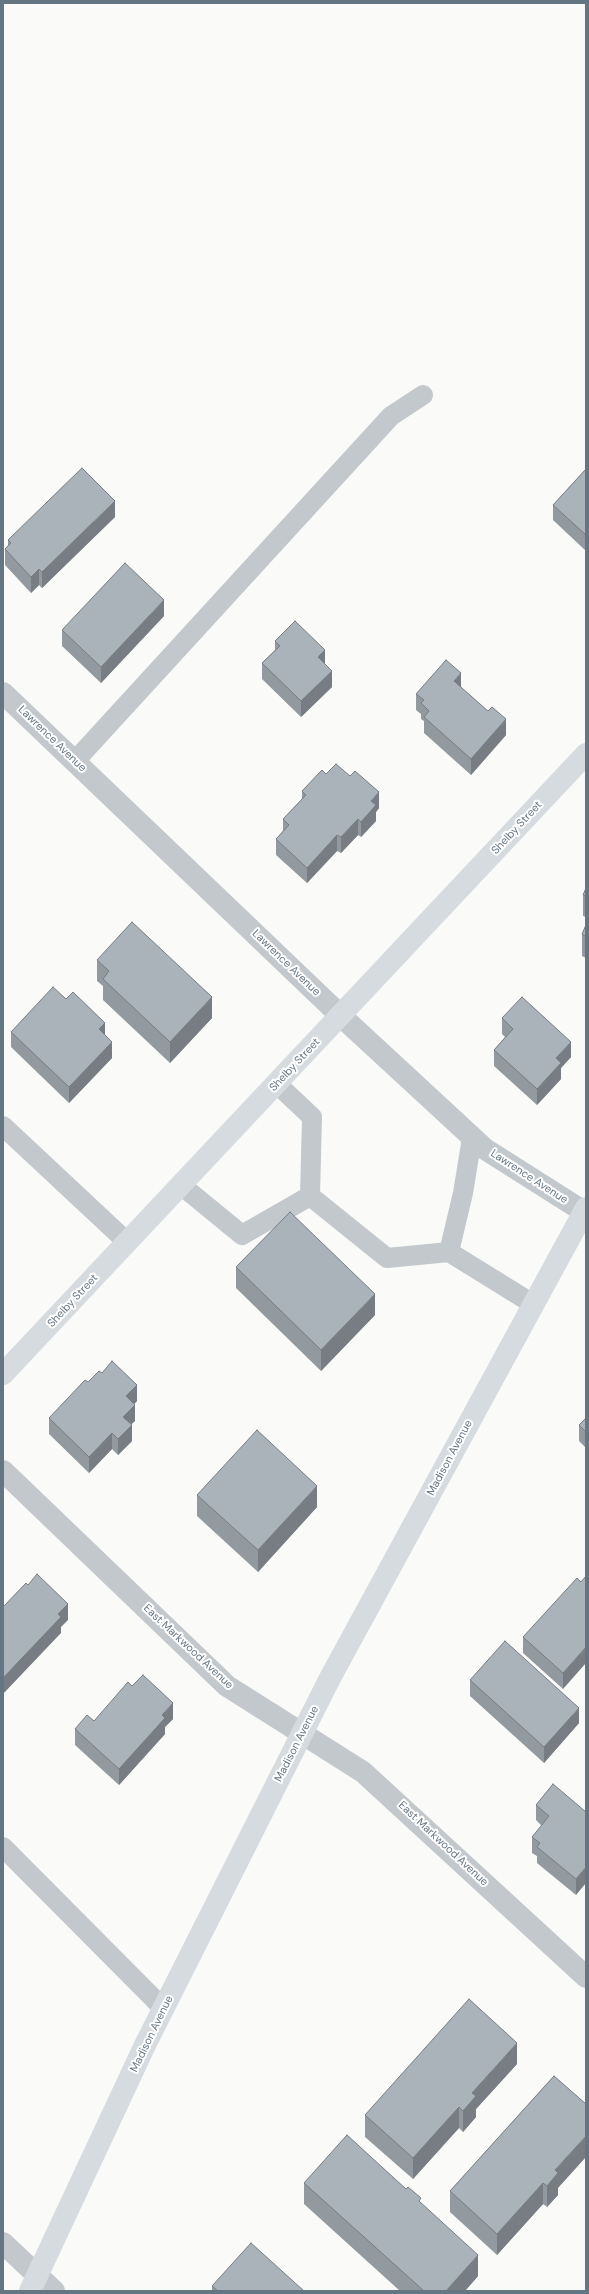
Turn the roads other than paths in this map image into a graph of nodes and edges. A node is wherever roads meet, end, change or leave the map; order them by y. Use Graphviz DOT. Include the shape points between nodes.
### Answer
graph roads {
  1 [pos="423,395"];
  2 [pos="3,693"];
  3 [pos="586,754"];
  4 [pos="75,761"];
  5 [pos="341,1016"];
  6 [pos="277,1084"];
  7 [pos="3,1126"];
  8 [pos="472,1138"];
  9 [pos="181,1185"];
  10 [pos="310,1196"];
  11 [pos="585,1211"];
  12 [pos="127,1242"];
  13 [pos="449,1252"];
  14 [pos="533,1304"];
  15 [pos="3,1374"];
  16 [pos="3,1471"];
  17 [pos="303,1733"];
  18 [pos="3,1847"];
  19 [pos="586,1976"];
  20 [pos="164,2009"];
  21 [pos="3,2243"];
  22 [pos="33,2283"];
  23 [pos="54,2291"];
  1 -- 4 [label="lane" via="391,416"];
  2 -- 4 [label="street, Lawrence Avenue"];
  3 -- 5 [label="main road, Shelby Street"];
  4 -- 5 [label="street, Lawrence Avenue"];
  5 -- 6 [label="main road, Shelby Street"];
  5 -- 8 [label="street, Lawrence Avenue"];
  6 -- 9 [label="main road, Shelby Street"];
  6 -- 10 [label="lane" via="312,1117"];
  7 -- 12 [label="lane"];
  8 -- 11 [label="street, Lawrence Avenue" via="485,1149"];
  8 -- 13 [label="lane" via="463,1193"];
  9 -- 10 [label="lane" via="242,1236"];
  9 -- 12 [label="main road, Shelby Street"];
  10 -- 13 [label="lane" via="388,1258"];
  11 -- 14 [label="main road, Madison Avenue"];
  12 -- 15 [label="main road, Shelby Street"];
  13 -- 14 [label="lane"];
  14 -- 17 [label="main road, Madison Avenue"];
  16 -- 17 [label="street, East Markwood Avenue" via="227,1686"];
  17 -- 19 [label="street, East Markwood Avenue" via="363,1772"];
  17 -- 20 [label="main road, Madison Avenue"];
  18 -- 20 [label="lane"];
  20 -- 22 [label="main road, Madison Avenue"];
  21 -- 22 [label="street"];
  22 -- 23 [label="street"];
}
